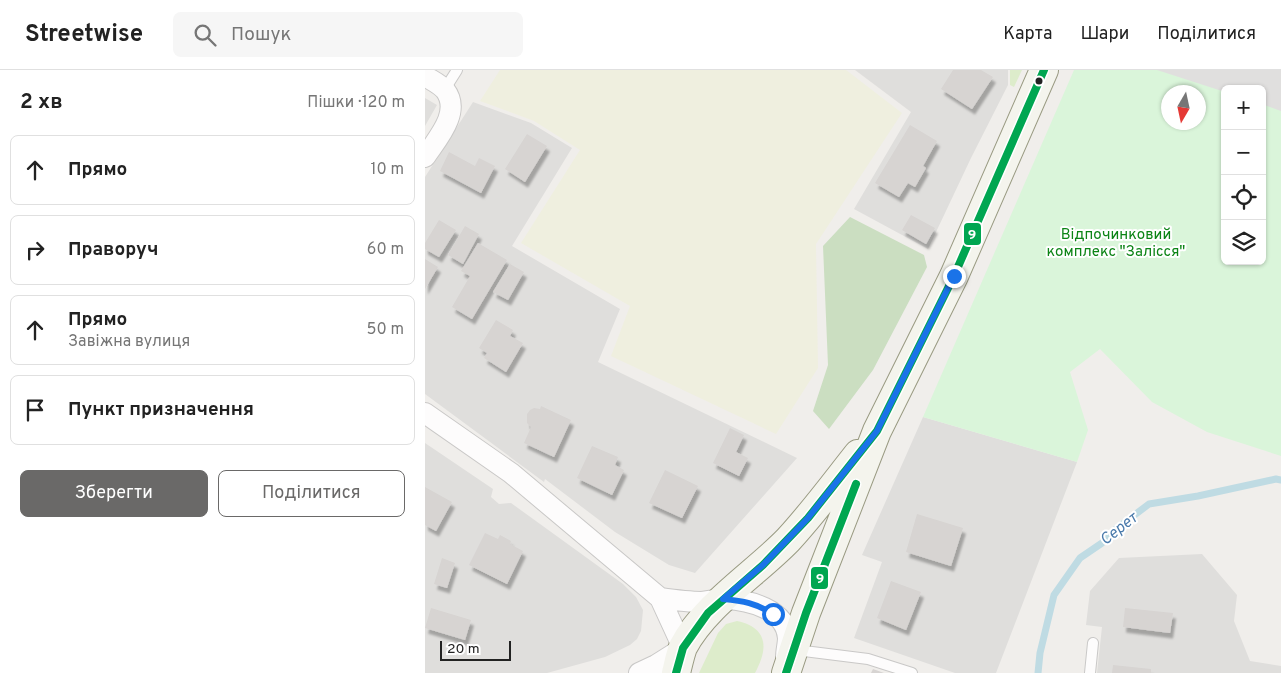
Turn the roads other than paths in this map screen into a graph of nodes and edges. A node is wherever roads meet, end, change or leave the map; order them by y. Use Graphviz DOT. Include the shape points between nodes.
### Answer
graph roads {
  1 [pos="457,70"];
  2 [pos="1044,70"];
  3 [pos="425,76"];
  4 [pos="445,89"];
  5 [pos="425,157"];
  6 [pos="425,413"];
  7 [pos="877,431"];
  8 [pos="660,598"];
  9 [pos="723,599"];
  10 [pos="1093,643"];
  11 [pos="680,660"];
  12 [pos="788,665"];
  13 [pos="639,673"];
  14 [pos="912,673"];
  15 [pos="1089,673"];
  1 -- 4 [label="lane"];
  2 -- 7 [label="main road" via="954,276"];
  3 -- 4 [label="street"];
  4 -- 5 [label="street" via="451,102 449,120"];
  6 -- 8 [label="street" via="511,473"];
  7 -- 9 [label="main road" via="808,518 763,565"];
  7 -- 12 [label="main road"];
  8 -- 9 [label="street" via="687,602"];
  8 -- 11 [label="street"];
  9 -- 11 [label="main road" via="708,613"];
  9 -- 12 [label="street" via="761,606 784,624 788,638"];
  10 -- 15 [label="lane"];
  11 -- 13 [label="street"];
  12 -- 14 [label="lane" via="868,659"];
}
